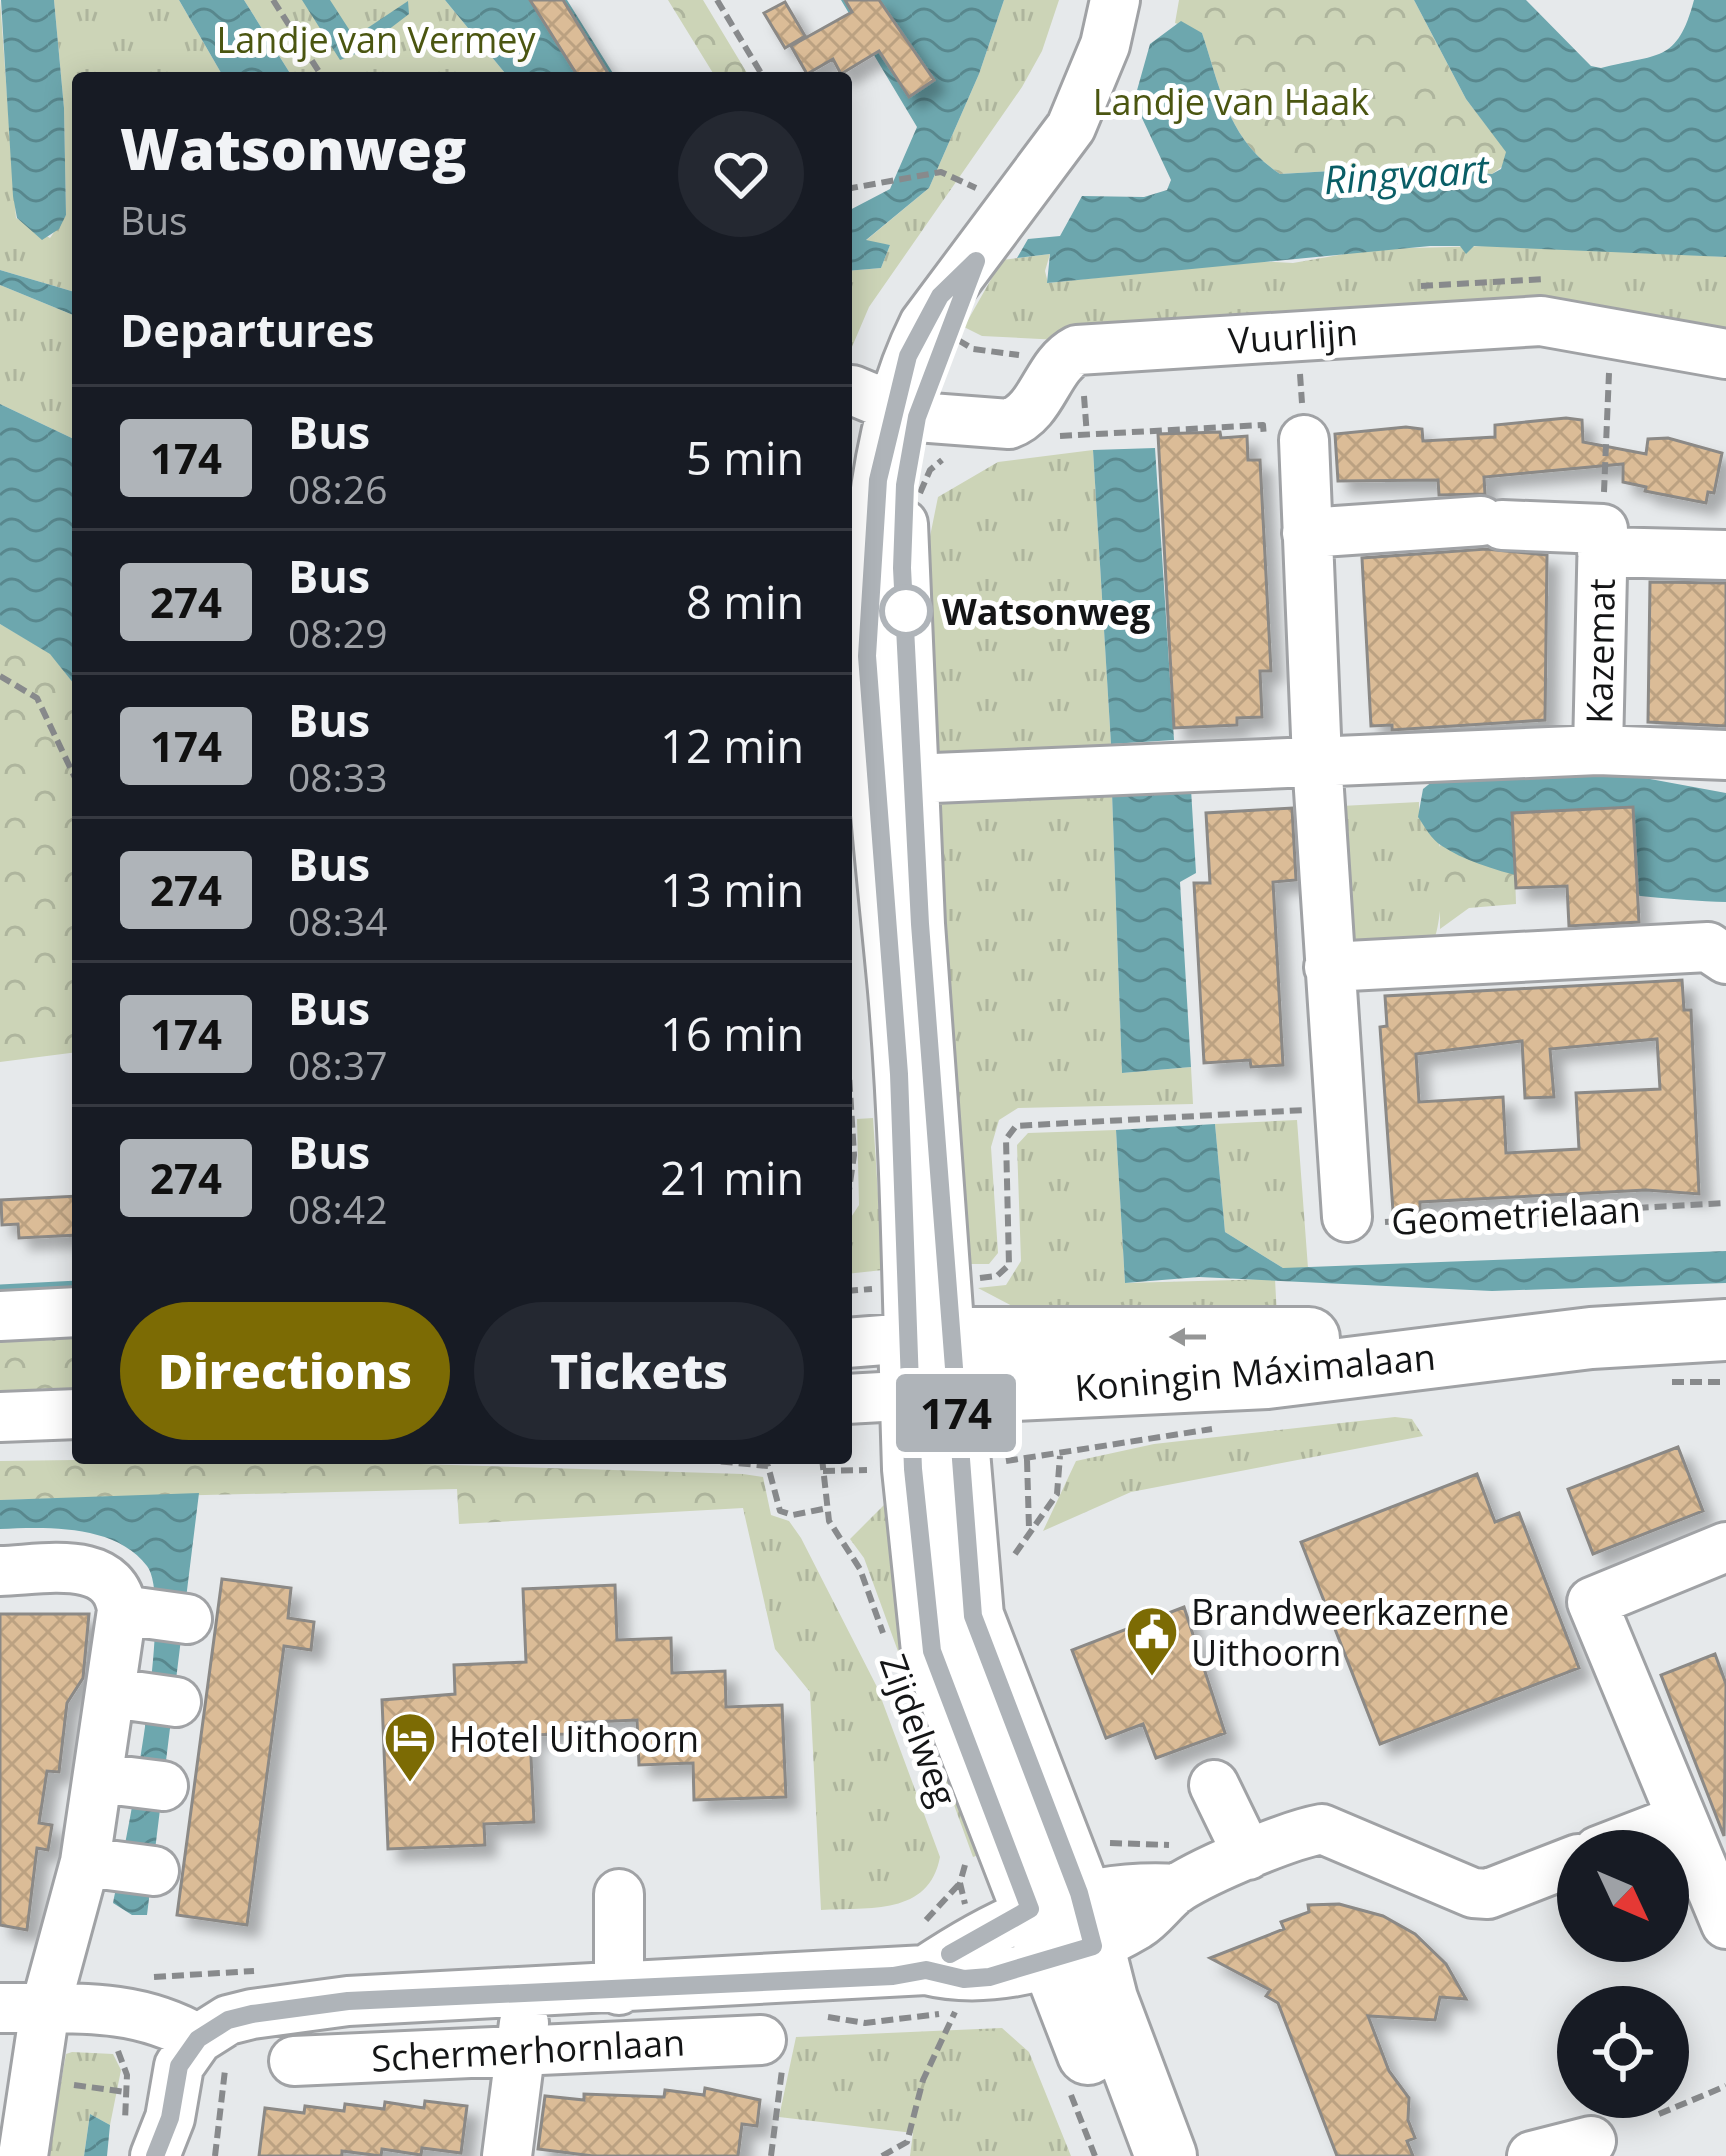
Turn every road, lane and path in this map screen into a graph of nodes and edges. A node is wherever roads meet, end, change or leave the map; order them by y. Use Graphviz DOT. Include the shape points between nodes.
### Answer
graph roads {
  1 [pos="273,0"];
  2 [pos="717,0"];
  3 [pos="1115,0"];
  4 [pos="319,72"];
  5 [pos="760,72"];
  6 [pos="990,170"];
  7 [pos="852,188"];
  8 [pos="976,188"];
  9 [pos="965,201"];
  10 [pos="976,261"];
  11 [pos="1610,333"];
  12 [pos="949,335"];
  13 [pos="1297,335"];
  14 [pos="1068,354"];
  15 [pos="1726,354"];
  16 [pos="887,406"];
  17 [pos="1051,436"];
  18 [pos="1304,440"];
  19 [pos="1307,533"];
  20 [pos="1602,541"];
  21 [pos="1726,555"];
  22 [pos="0,676"];
  23 [pos="1598,750"];
  24 [pos="1726,755"];
  25 [pos="1317,760"];
  26 [pos="72,771"];
  27 [pos="895,780"];
  28 [pos="1726,959"];
  29 [pos="1329,967"];
  30 [pos="1338,1108"];
  31 [pos="852,1122"];
  32 [pos="852,1169"];
  33 [pos="1726,1203"];
  34 [pos="1347,1216"];
  35 [pos="72,1312"];
  36 [pos="0,1316"];
  37 [pos="1726,1330"];
  38 [pos="852,1343"];
  39 [pos="935,1349"];
  40 [pos="852,1396"];
  41 [pos="72,1414"];
  42 [pos="0,1418"];
  43 [pos="1027,1460"];
  44 [pos="747,1464"];
  45 [pos="823,1464"];
  46 [pos="828,1508"];
  47 [pos="1029,1528"];
  48 [pos="1726,1547"];
  49 [pos="0,1571"];
  50 [pos="890,1651"];
  51 [pos="1214,1785"];
  52 [pos="1681,1819"];
  53 [pos="1652,1830"];
  54 [pos="1248,1856"];
  55 [pos="966,1857"];
  56 [pos="1557,1867"];
  57 [pos="619,1894"];
  58 [pos="1726,1924"];
  59 [pos="1063,1927"];
  60 [pos="988,1974"];
  61 [pos="619,1990"];
  62 [pos="526,1994"];
  63 [pos="23,2008"];
  64 [pos="955,2012"];
  65 [pos="826,2016"];
  66 [pos="180,2035"];
  67 [pos="521,2050"];
  68 [pos="772,2052"];
  69 [pos="294,2061"];
  70 [pos="1726,2086"];
  71 [pos="1689,2101"];
  72 [pos="221,2105"];
  73 [pos="21,2121"];
  74 [pos="147,2122"];
  75 [pos="1591,2141"];
  76 [pos="215,2156"];
  77 [pos="507,2156"];
  78 [pos="771,2156"];
  79 [pos="882,2156"];
  80 [pos="1128,2156"];
  81 [pos="1166,2156"];
  82 [pos="1532,2156"];
  1 -- 4 [label="path"];
  2 -- 5 [label="path"];
  3 -- 10 [label="street" via="1071,127"];
  6 -- 8 [label="path"];
  7 -- 8 [label="path" via="941,172"];
  8 -- 9 [label="path"];
  10 -- 12 [label="street"];
  10 -- 16 [label="street" via="940,296"];
  11 -- 13 [label="street, Vuurlijn" via="1541,321"];
  11 -- 15 [label="street, Vuurlijn"];
  11 -- 20 [label="path"];
  12 -- 14 [label="path" via="993,354"];
  12 -- 16 [label="street"];
  13 -- 14 [label="street, Vuurlijn"];
  13 -- 18 [label="path"];
  14 -- 16 [label="street" via="1046,392 1014,423"];
  16 -- 27 [label="street" via="869,610"];
  17 -- 18 [label="path" via="1263,425 1265,445"];
  18 -- 19 [label="street, Geometrielaan"];
  19 -- 20 [label="street, Kazemat" via="1491,523"];
  19 -- 25 [label="street, Geometrielaan"];
  20 -- 21 [label="street, Kazemat"];
  20 -- 23 [label="street, Kazemat"];
  22 -- 26 [label="path" via="37,698"];
  23 -- 24 [label="street"];
  23 -- 25 [label="street"];
  25 -- 27 [label="street"];
  25 -- 29 [label="street, Geometrielaan"];
  27 -- 39 [label="street" via="899,1074"];
  27 -- 39 [label="street" via="920,924"];
  28 -- 29 [label="street" via="1708,946"];
  29 -- 30 [label="street, Geometrielaan"];
  30 -- 34 [label="street, Geometrielaan"];
  30 -- 39 [label="path" via="1024,1123 1006,1139 1010,1265"];
  31 -- 32 [label="path"];
  33 -- 34 [label="path, Geometrielaan" via="1347,1224"];
  35 -- 36 [label="street"];
  37 -- 39 [label="main road, Koningin Máximalaan"];
  38 -- 39 [label="street, Koningin Máximalaan"];
  39 -- 40 [label="street, Koningin Máximalaan"];
  39 -- 59 [label="main road, Zijdelweg" via="932,1651"];
  41 -- 42 [label="street"];
  43 -- 47 [label="path"];
  44 -- 46 [label="path" via="768,1466 780,1511"];
  45 -- 46 [label="path, Zijdelweg"];
  46 -- 50 [label="path, Zijdelweg"];
  48 -- 52 [label="street" via="1592,1602"];
  49 -- 63 [label="street" via="91,1570 154,1614 119,1866"];
  51 -- 54 [label="street"];
  52 -- 53 [label="street"];
  52 -- 58 [label="street"];
  54 -- 56 [label="street" via="1322,1829 1473,1893"];
  54 -- 59 [label="street" via="1177,1888 1126,1886"];
  55 -- 60 [label="path" via="960,1883"];
  57 -- 61 [label="street"];
  59 -- 60 [label="street"];
  59 -- 80 [label="main road, Zijdelweg"];
  59 -- 81 [label="main road, Zijdelweg" via="1106,1999"];
  60 -- 61 [label="street" via="964,1979 926,1970"];
  60 -- 64 [label="path"];
  61 -- 62 [label="street"];
  62 -- 66 [label="street" via="348,1988"];
  62 -- 67 [label="street"];
  63 -- 66 [label="street"];
  63 -- 73 [label="street"];
  64 -- 65 [label="path" via="866,2024"];
  64 -- 79 [label="path" via="923,2080 907,2142"];
  66 -- 72 [label="path"];
  66 -- 74 [label="street" via="179,2066"];
  66 -- 74 [label="path" via="117,2035"];
  67 -- 68 [label="street, Schermerhornlaan"];
  67 -- 69 [label="street, Schermerhornlaan"];
  67 -- 77 [label="street"];
  68 -- 78 [label="path"];
  70 -- 71 [label="path"];
  72 -- 74 [label="path"];
  72 -- 76 [label="path"];
  73 -- 74 [label="path"];
  75 -- 82 [label="street"];
}
